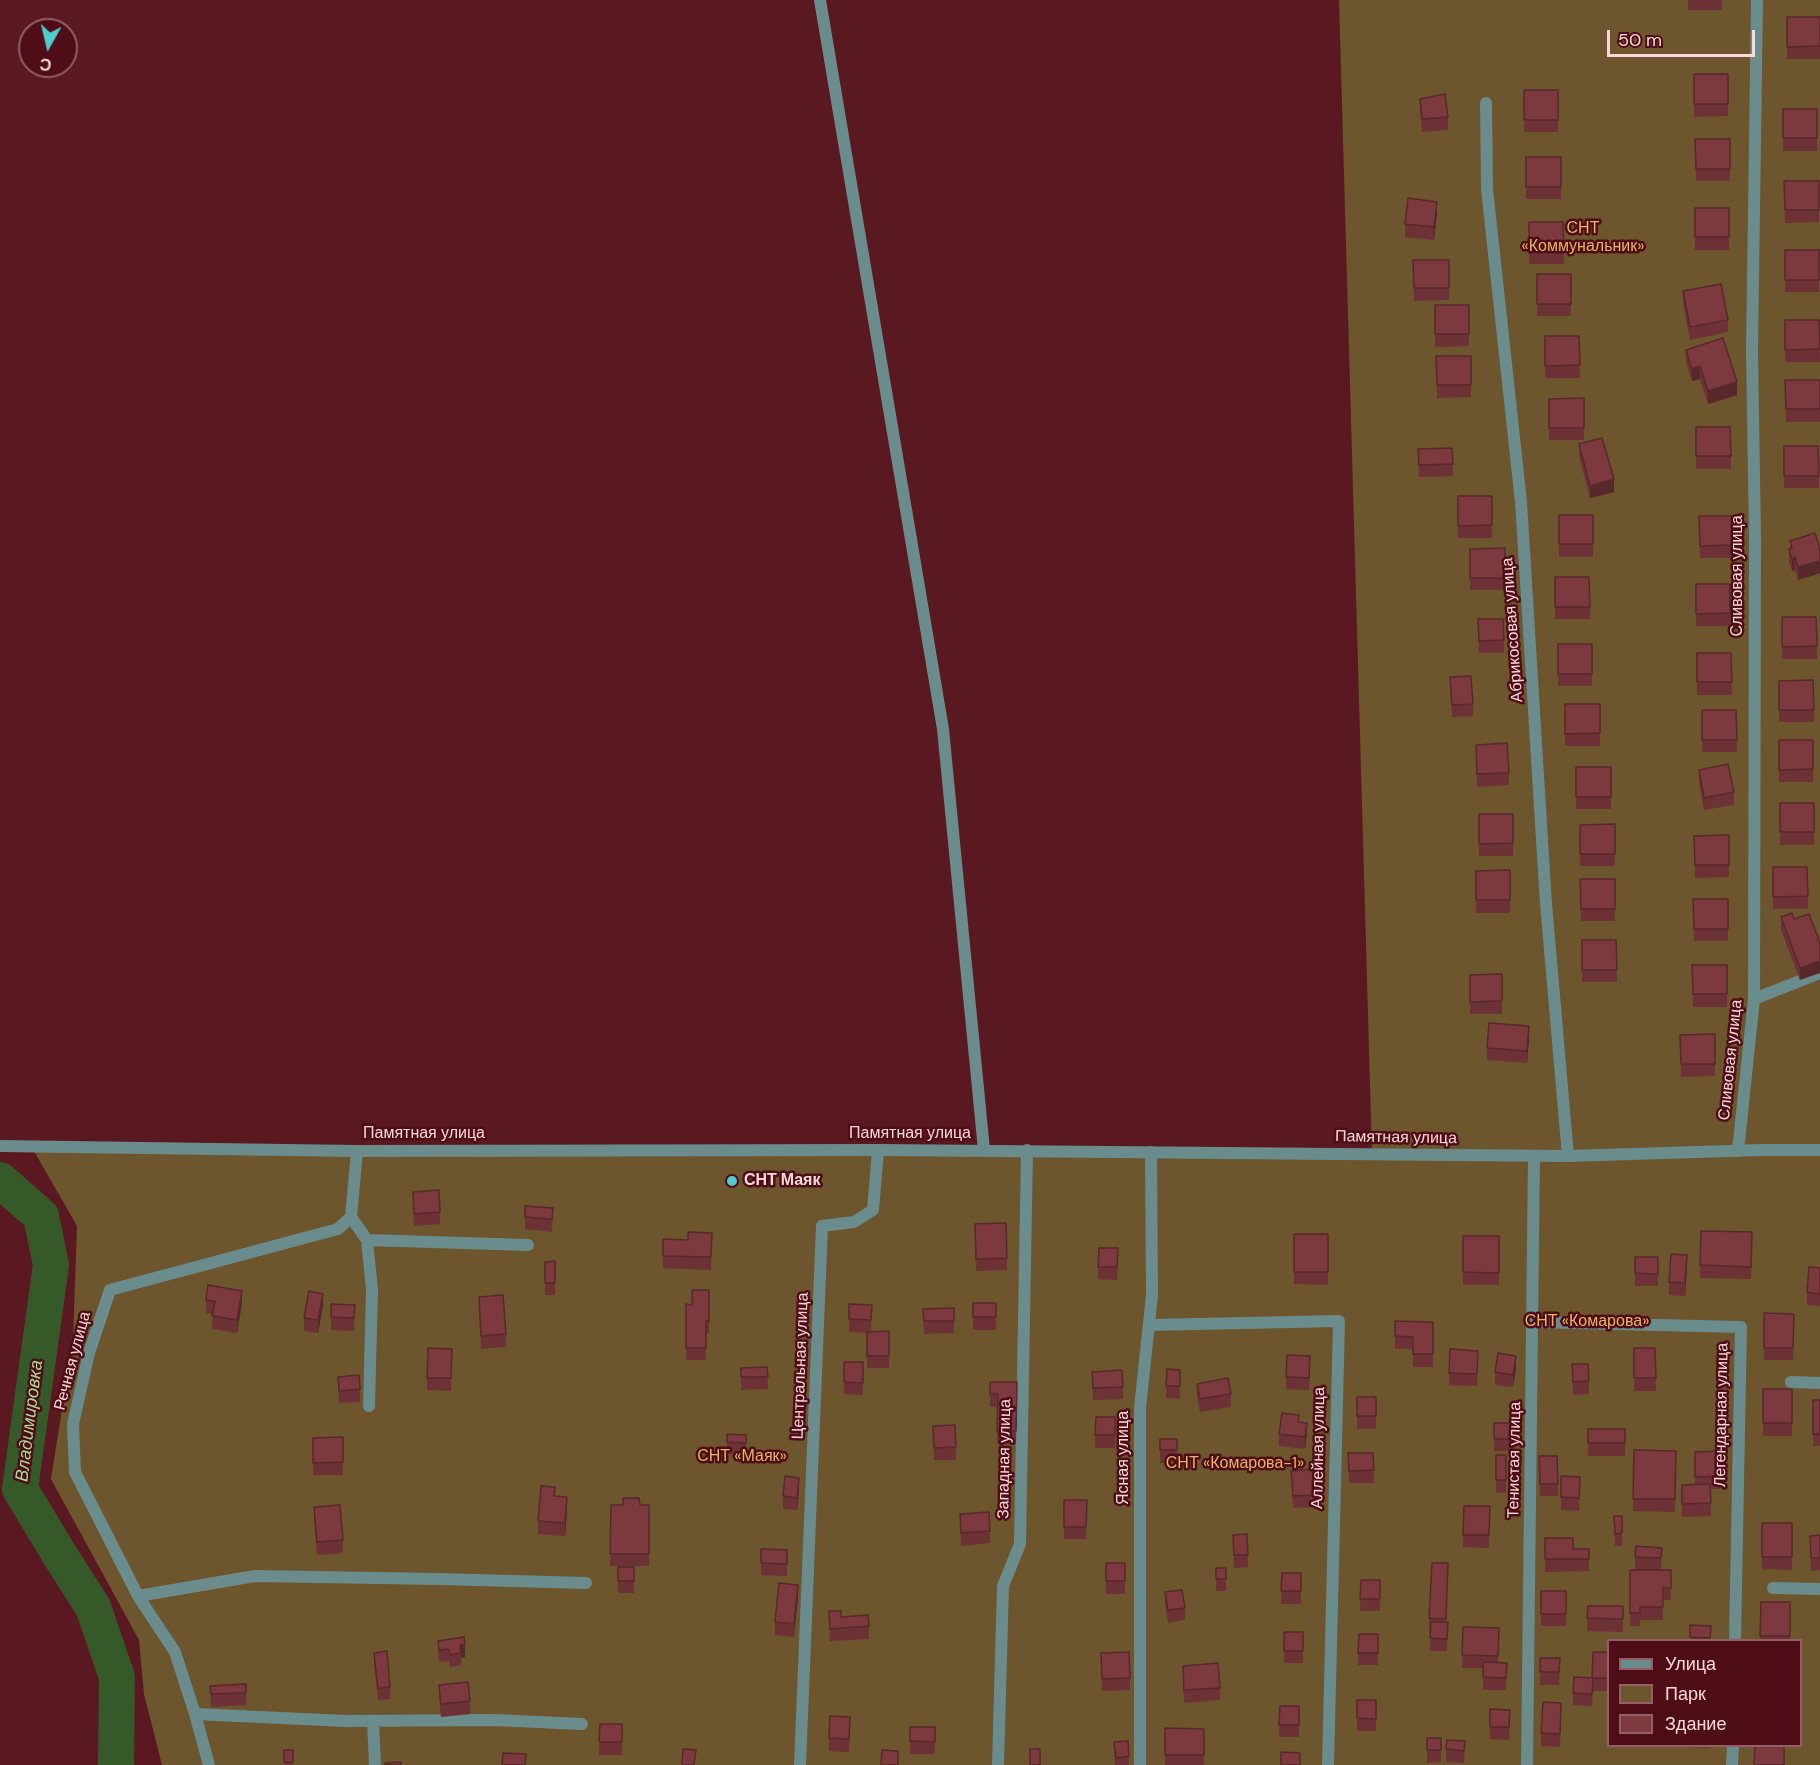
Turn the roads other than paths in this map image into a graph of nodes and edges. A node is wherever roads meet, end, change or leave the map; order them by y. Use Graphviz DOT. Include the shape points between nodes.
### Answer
graph roads {
  1 [pos="820,0"];
  2 [pos="1756,0"];
  3 [pos="1486,103"];
  4 [pos="1820,974"];
  5 [pos="1754,999"];
  6 [pos="0,1146"];
  7 [pos="878,1150"];
  8 [pos="984,1150"];
  9 [pos="1027,1150"];
  10 [pos="1820,1150"];
  11 [pos="357,1151"];
  12 [pos="1738,1151"];
  13 [pos="1151,1152"];
  14 [pos="1534,1156"];
  15 [pos="1568,1156"];
  16 [pos="351,1217"];
  17 [pos="367,1240"];
  18 [pos="528,1245"];
  19 [pos="1533,1322"];
  20 [pos="1149,1325"];
  21 [pos="1791,1382"];
  22 [pos="1820,1383"];
  23 [pos="369,1406"];
  24 [pos="586,1583"];
  25 [pos="1773,1588"];
  26 [pos="1820,1589"];
  27 [pos="138,1596"];
  28 [pos="1735,1639"];
  29 [pos="195,1714"];
  30 [pos="372,1721"];
  31 [pos="582,1724"];
  32 [pos="1733,1747"];
  33 [pos="209,1765"];
  34 [pos="375,1765"];
  35 [pos="800,1765"];
  36 [pos="998,1765"];
  37 [pos="1140,1765"];
  38 [pos="1328,1765"];
  39 [pos="1527,1765"];
  40 [pos="1732,1765"];
  1 -- 8 [label="street" via="943,729"];
  2 -- 5 [label="street, Сливовая улица" via="1752,339"];
  3 -- 15 [label="street, Абрикосовая улица" via="1487,189 1521,502 1546,903"];
  4 -- 5 [label="street"];
  5 -- 12 [label="street, Сливовая улица"];
  6 -- 11 [label="street, Памятная улица"];
  7 -- 8 [label="street, Памятная улица"];
  7 -- 11 [label="street, Памятная улица"];
  7 -- 35 [label="street, Центральная улица" via="873,1210 854,1222 822,1226"];
  8 -- 9 [label="street, Памятная улица"];
  9 -- 13 [label="street, Памятная улица"];
  9 -- 36 [label="street, Западная улица" via="1020,1544 1003,1586"];
  10 -- 12 [label="street, Памятная улица"];
  11 -- 16 [label="street"];
  12 -- 15 [label="street, Памятная улица"];
  13 -- 14 [label="street, Памятная улица"];
  13 -- 20 [label="street, Ясная улица"];
  14 -- 15 [label="street, Памятная улица"];
  14 -- 19 [label="street, Тенистая улица"];
  16 -- 17 [label="street"];
  16 -- 27 [label="street, Речная улица" via="338,1229 111,1290 89,1353 73,1424 75,1472"];
  17 -- 18 [label="street"];
  17 -- 23 [label="street" via="372,1290"];
  19 -- 28 [label="street, Легендарная улица" via="1741,1327"];
  19 -- 39 [label="street, Тенистая улица"];
  20 -- 37 [label="street, Ясная улица" via="1140,1408"];
  20 -- 38 [label="street, Аллейная улица" via="1339,1321"];
  21 -- 22 [label="street"];
  24 -- 27 [label="street" via="255,1576"];
  25 -- 26 [label="street"];
  27 -- 29 [label="street, Речная улица" via="175,1652"];
  29 -- 30 [label="street"];
  29 -- 33 [label="street, Речная улица"];
  30 -- 31 [label="street"];
  30 -- 34 [label="street"];
  32 -- 40 [label="street"];
}
